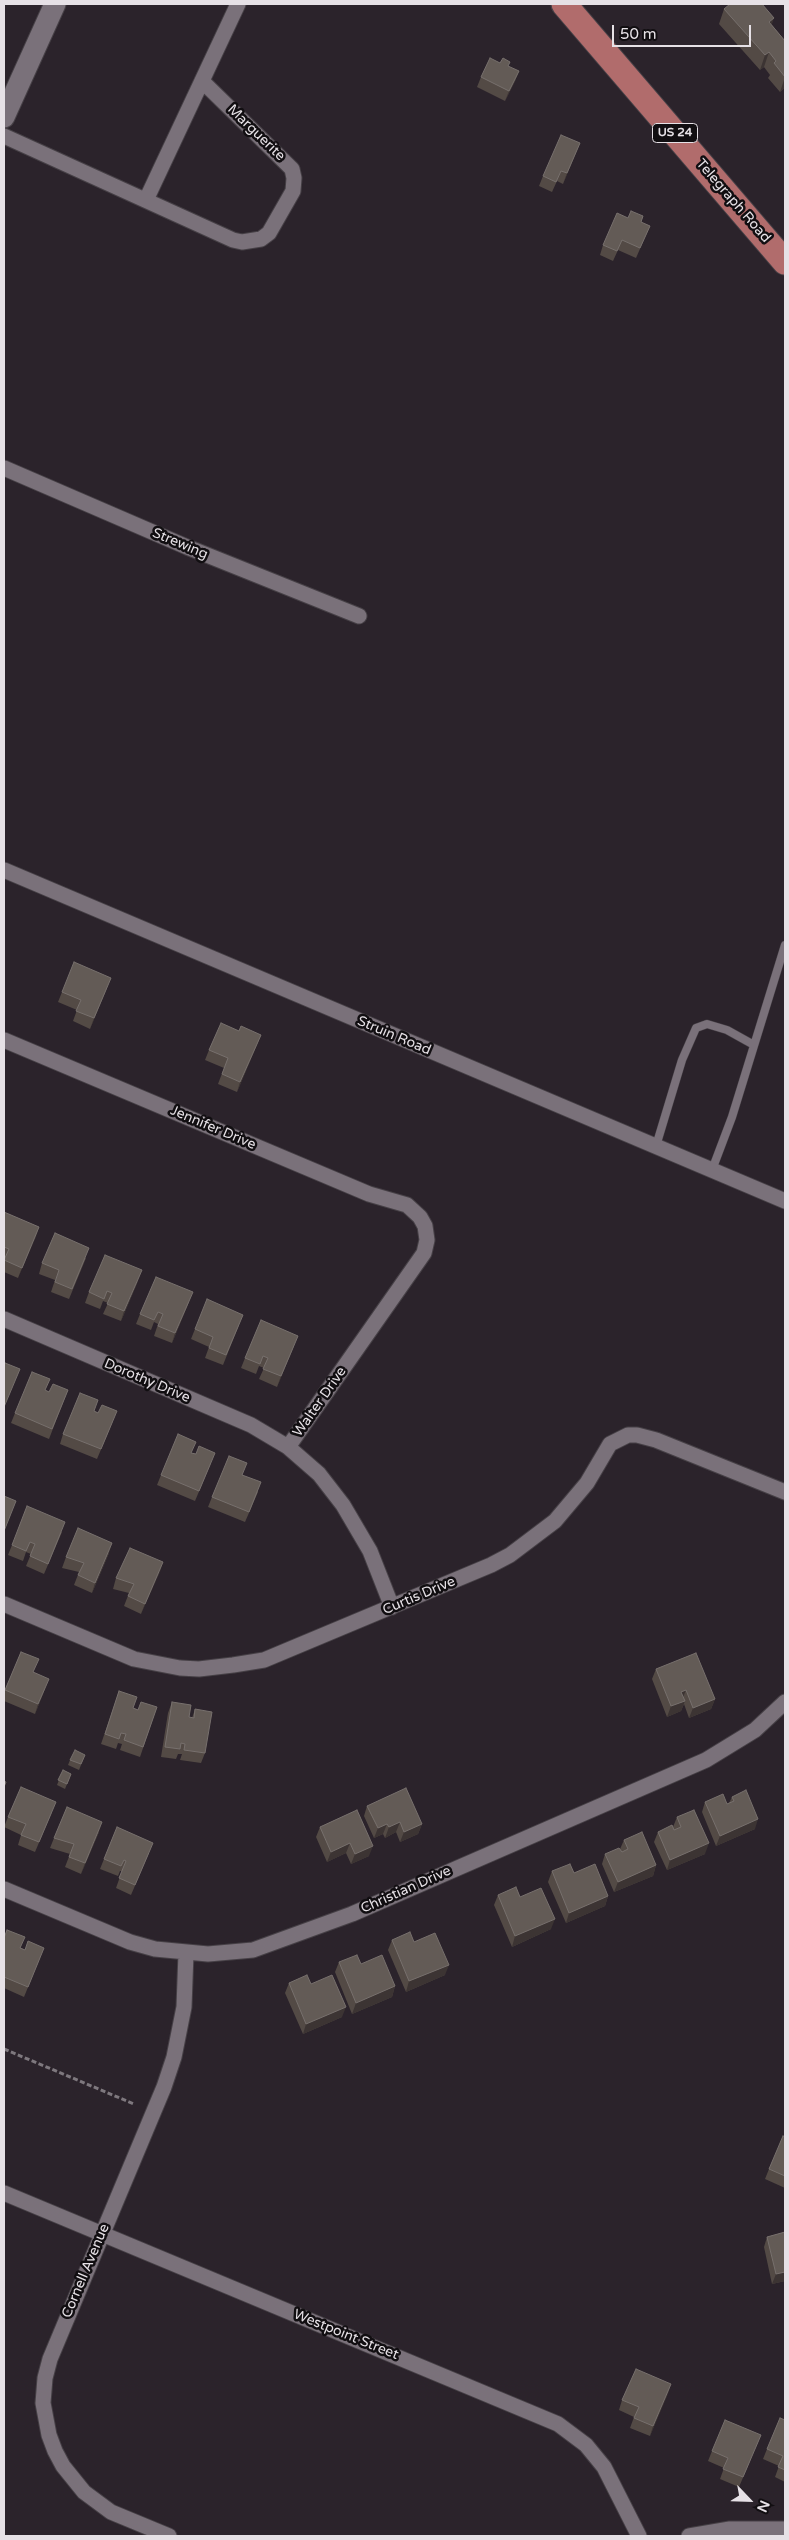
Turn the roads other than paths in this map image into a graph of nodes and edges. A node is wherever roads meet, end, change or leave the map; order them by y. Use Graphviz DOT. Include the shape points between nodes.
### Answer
graph roads {
  1 [pos="55,4"];
  2 [pos="238,4"];
  3 [pos="564,4"];
  4 [pos="202,81"];
  5 [pos="4,116"];
  6 [pos="4,136"];
  7 [pos="146,200"];
  8 [pos="785,262"];
  9 [pos="4,468"];
  10 [pos="359,616"];
  11 [pos="4,870"];
  12 [pos="785,945"];
  13 [pos="4,1040"];
  14 [pos="754,1045"];
  15 [pos="656,1146"];
  16 [pos="712,1170"];
  17 [pos="785,1201"];
  18 [pos="420,1217"];
  19 [pos="4,1319"];
  20 [pos="288,1447"];
  21 [pos="785,1492"];
  22 [pos="4,1604"];
  23 [pos="392,1607"];
  24 [pos="785,1702"];
  25 [pos="4,1889"];
  26 [pos="186,1953"];
  27 [pos="4,2193"];
  28 [pos="102,2234"];
  29 [pos="785,2530"];
  30 [pos="169,2536"];
  31 [pos="639,2536"];
  32 [pos="689,2536"];
  1 -- 5 [label="main road"];
  2 -- 4 [label="street"];
  3 -- 8 [label="main road, Telegraph Road / US 24"];
  4 -- 7 [label="street"];
  4 -- 7 [label="street, Marguerite" via="288,164 294,178 293,191 269,232 250,242 233,240"];
  6 -- 7 [label="street, Marguerite"];
  9 -- 10 [label="street, Strewing"];
  11 -- 15 [label="street, Struin Road"];
  12 -- 14 [label="lane"];
  13 -- 18 [label="street, Jennifer Drive" via="369,1194 407,1206"];
  14 -- 15 [label="lane" via="708,1024 696,1028 682,1060"];
  14 -- 16 [label="lane"];
  15 -- 16 [label="street, Struin Road"];
  16 -- 17 [label="street, Struin Road"];
  18 -- 20 [label="street, Walter Drive" via="427,1240 424,1253"];
  19 -- 20 [label="street, Dorothy Drive" via="251,1425"];
  20 -- 23 [label="street, Walter Drive" via="319,1474 343,1505 370,1551"];
  21 -- 23 [label="street, Curtis Drive" via="656,1440 628,1435 610,1444 574,1500 528,1544 491,1566"];
  22 -- 23 [label="street, Curtis Drive" via="134,1659 199,1669 264,1660"];
  24 -- 26 [label="street, Christian Drive" via="755,1730 706,1760 335,1921 253,1950 228,1954"];
  25 -- 26 [label="street, Christian Drive" via="130,1942"];
  26 -- 28 [label="street, Cornell Avenue" via="184,2007 174,2057"];
  27 -- 28 [label="street, Westpoint Street"];
  28 -- 30 [label="street, Cornell Avenue" via="50,2359 43,2403 49,2435 63,2466 84,2492 111,2512"];
  28 -- 31 [label="street, Westpoint Street" via="558,2424 586,2445 604,2468"];
  29 -- 32 [label="street" via="730,2529"];
}
